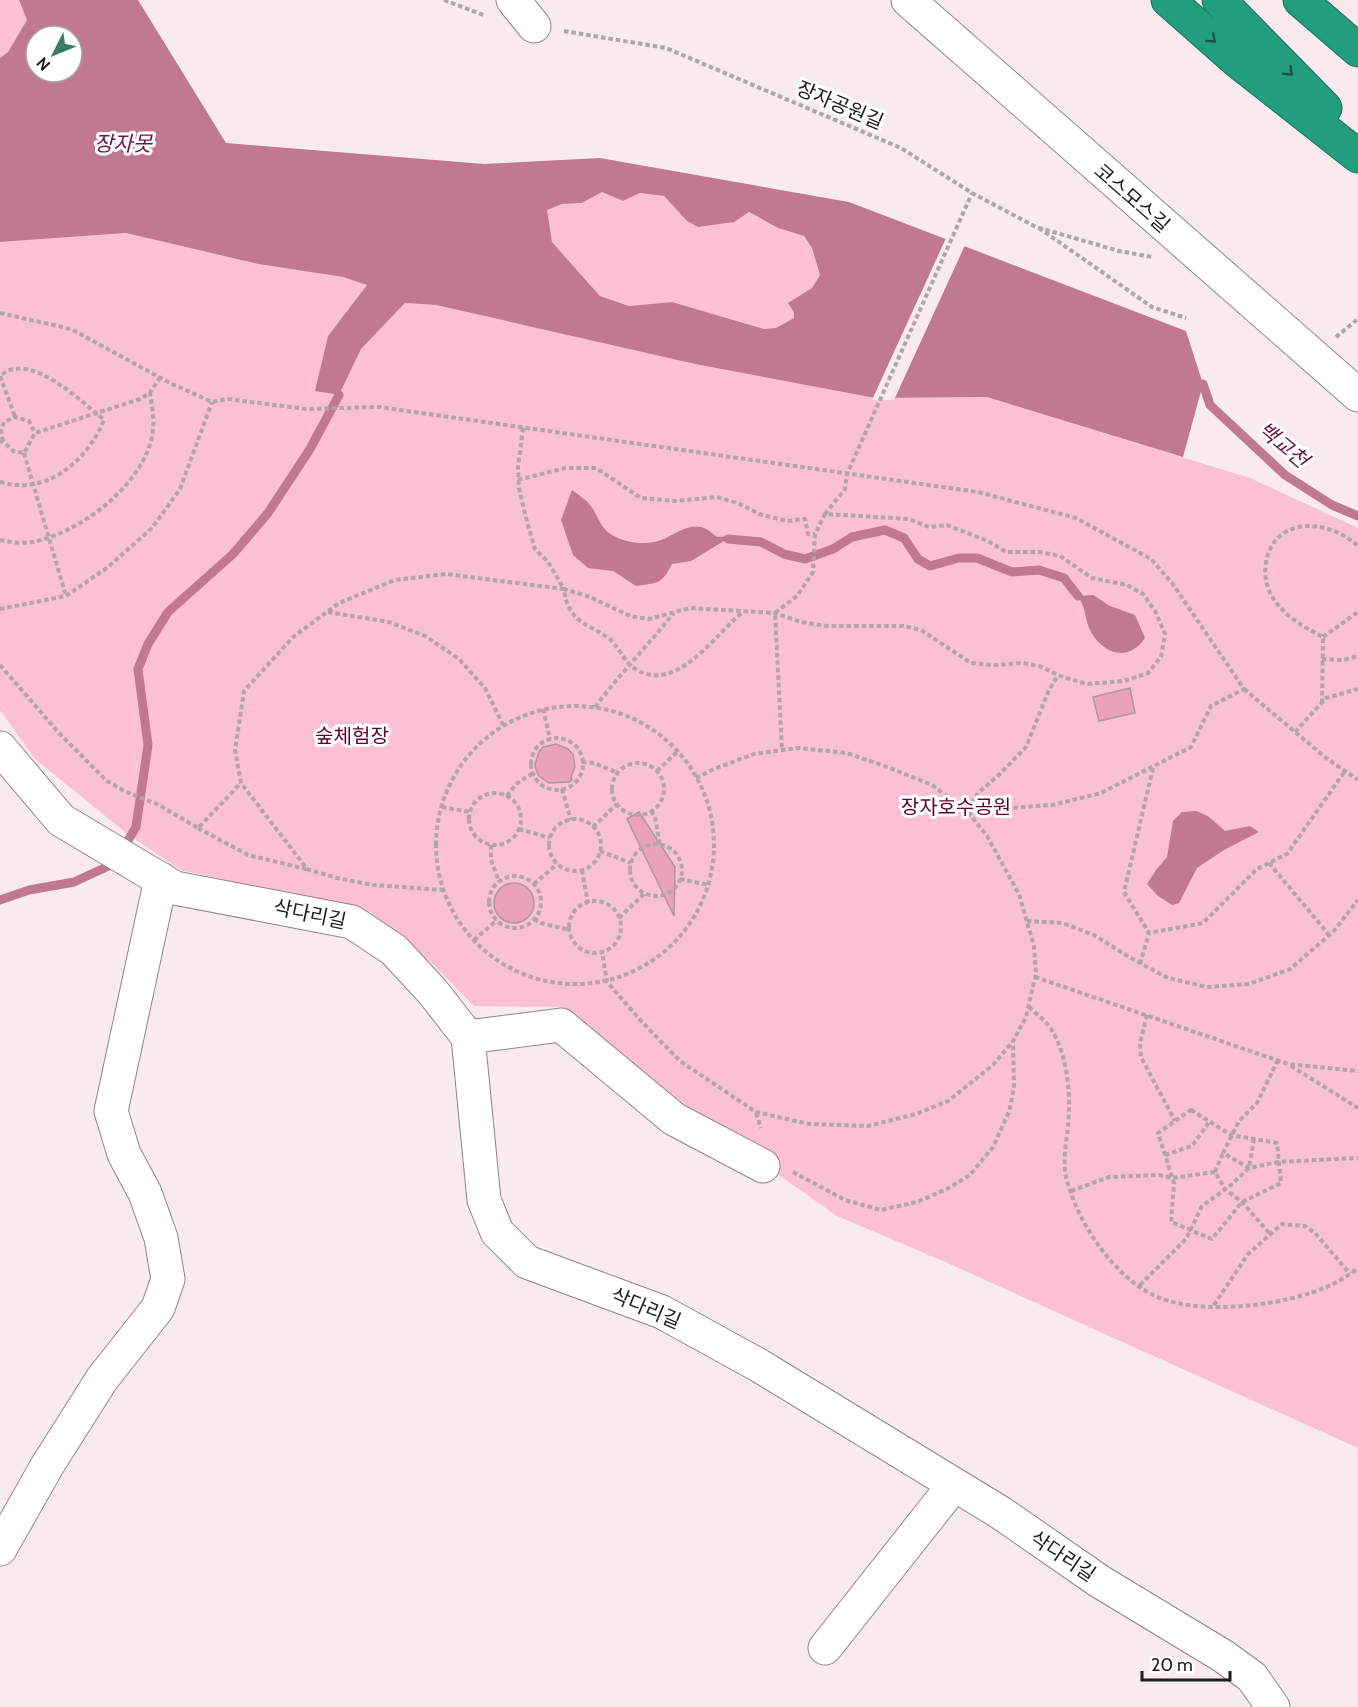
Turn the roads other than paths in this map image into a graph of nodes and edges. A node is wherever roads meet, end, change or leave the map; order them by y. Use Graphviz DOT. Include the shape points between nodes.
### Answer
graph roads {
  1 [pos="908,0"];
  2 [pos="1168,0"];
  3 [pos="1219,0"];
  4 [pos="1300,0"];
  5 [pos="1334,0"];
  6 [pos="502,9"];
  7 [pos="1358,24"];
  8 [pos="534,26"];
  9 [pos="1358,50"];
  10 [pos="1358,141"];
  11 [pos="1358,156"];
  12 [pos="1358,395"];
  13 [pos="0,748"];
  14 [pos="154,875"];
  15 [pos="468,1037"];
  16 [pos="771,1156"];
  17 [pos="953,1485"];
  18 [pos="0,1549"];
  19 [pos="825,1648"];
  20 [pos="1274,1707"];
  1 -- 12 [label="street, 코스모스길"];
  2 -- 11 [label="highway, one-way" via="1236,60"];
  3 -- 10 [label="highway, one-way"];
  4 -- 9 [label="highway"];
  5 -- 7 [label="highway"];
  6 -- 8 [label="street"];
  13 -- 14 [label="street, 삭다리길" via="61,819"];
  14 -- 15 [label="street, 삭다리길" via="175,888 352,922 394,950"];
  14 -- 18 [label="street" via="111,1111 124,1154 146,1193 161,1238 168,1279 158,1308 102,1379"];
  15 -- 16 [label="street" via="561,1025 674,1119"];
  15 -- 17 [label="street, 삭다리길" via="484,1200 497,1232 527,1262 662,1312 760,1366"];
  17 -- 19 [label="street"];
  17 -- 20 [label="street, 삭다리길" via="1223,1656 1252,1677"];
}
